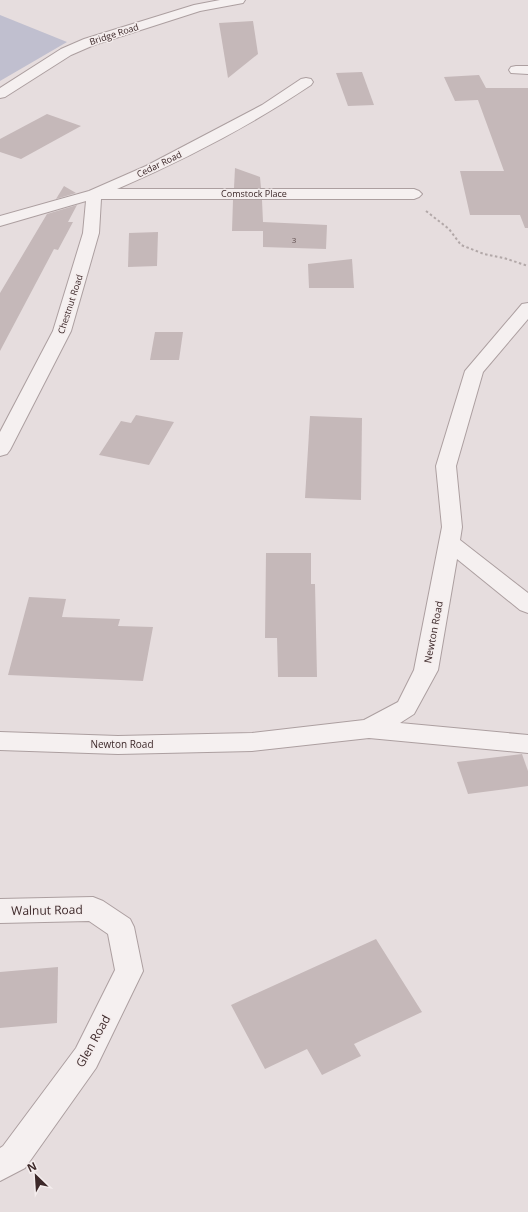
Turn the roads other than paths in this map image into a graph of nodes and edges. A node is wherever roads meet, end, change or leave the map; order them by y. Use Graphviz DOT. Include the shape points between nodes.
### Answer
graph roads {
  1 [pos="239,0"];
  2 [pos="306,82"];
  3 [pos="0,94"];
  4 [pos="94,194"];
  5 [pos="411,194"];
  6 [pos="0,221"];
  7 [pos="528,308"];
  8 [pos="0,450"];
  9 [pos="450,543"];
  10 [pos="528,605"];
  11 [pos="369,730"];
  12 [pos="0,741"];
  13 [pos="528,744"];
  14 [pos="93,909"];
  15 [pos="0,911"];
  16 [pos="0,1165"];
  1 -- 3 [label="street, Bridge Road" via="198,8 89,42 66,52"];
  2 -- 4 [label="street, Cedar Road" via="267,108 151,169"];
  4 -- 5 [label="street, Comstock Place"];
  4 -- 6 [label="street, Cedar Road"];
  4 -- 8 [label="street, Chestnut Road" via="91,233 62,331"];
  7 -- 9 [label="street, Newton Road" via="474,371 446,466 452,527"];
  9 -- 10 [label="street"];
  9 -- 11 [label="street, Newton Road" via="426,670 406,708"];
  11 -- 12 [label="street, Newton Road" via="252,742 118,745"];
  11 -- 13 [label="street"];
  14 -- 15 [label="street, Walnut Road"];
  14 -- 16 [label="street, Glen Road" via="120,927 129,971 86,1058 14,1157"];
}
